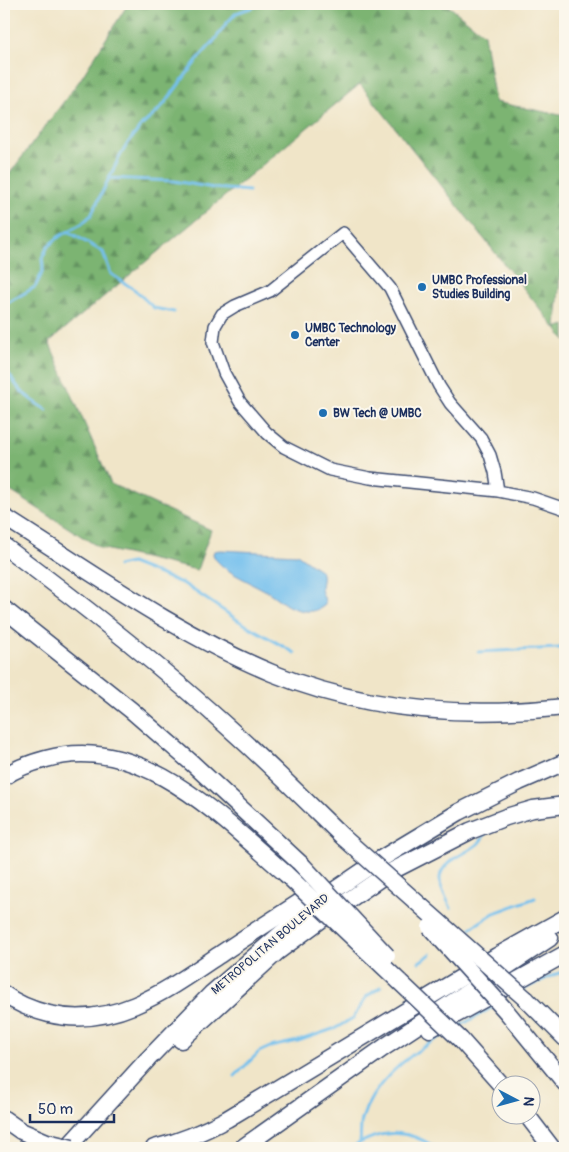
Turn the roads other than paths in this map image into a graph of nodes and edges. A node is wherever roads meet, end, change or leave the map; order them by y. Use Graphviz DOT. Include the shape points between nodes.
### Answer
graph roads {
  1 [pos="498,491"];
  2 [pos="565,509"];
  3 [pos="4,517"];
  4 [pos="4,546"];
  5 [pos="4,609"];
  6 [pos="565,708"];
  7 [pos="565,762"];
  8 [pos="4,777"];
  9 [pos="519,782"];
  10 [pos="565,805"];
  11 [pos="344,838"];
  12 [pos="565,918"];
  13 [pos="565,928"];
  14 [pos="565,954"];
  15 [pos="4,994"];
  16 [pos="565,1038"];
  17 [pos="461,1040"];
  18 [pos="492,1075"];
  19 [pos="565,1083"];
  20 [pos="295,1110"];
  21 [pos="4,1119"];
  22 [pos="534,1124"];
  23 [pos="69,1148"];
  24 [pos="154,1148"];
  25 [pos="242,1148"];
  26 [pos="552,1148"];
  1 -- 1 [label="lane" via="350,476 330,470 284,447 240,402 224,374 212,342 215,326 222,314 270,291 344,233 390,288 439,386 481,438 496,472"];
  1 -- 2 [label="lane"];
  3 -- 6 [label="highway" via="223,651 315,688 349,698 422,710 501,712"];
  4 -- 11 [label="highway" via="86,607 166,673"];
  5 -- 17 [label="highway, bridge" via="131,710 302,864"];
  7 -- 9 [label="highway, METROPOLITAN BOULEVARD"];
  8 -- 17 [label="highway, bridge" via="12,771 58,756 81,754 131,762 153,771 214,812 286,874"];
  9 -- 15 [label="highway" via="457,809 374,853 142,1003 113,1014 89,1018 60,1017 35,1010"];
  9 -- 23 [label="highway, METROPOLITAN BOULEVARD" via="459,812 320,900 211,994"];
  10 -- 23 [label="highway" via="524,812 470,831 388,874 330,913 277,952 220,1003"];
  11 -- 16 [label="highway, bridge"];
  11 -- 19 [label="highway, bridge" via="507,1012"];
  12 -- 24 [label="highway" via="202,1133"];
  13 -- 20 [label="highway"];
  14 -- 20 [label="highway" via="390,1052"];
  17 -- 18 [label="highway"];
  20 -- 25 [label="highway"];
  21 -- 23 [label="highway, bridge" via="22,1131"];
  22 -- 26 [label="highway"];
}
